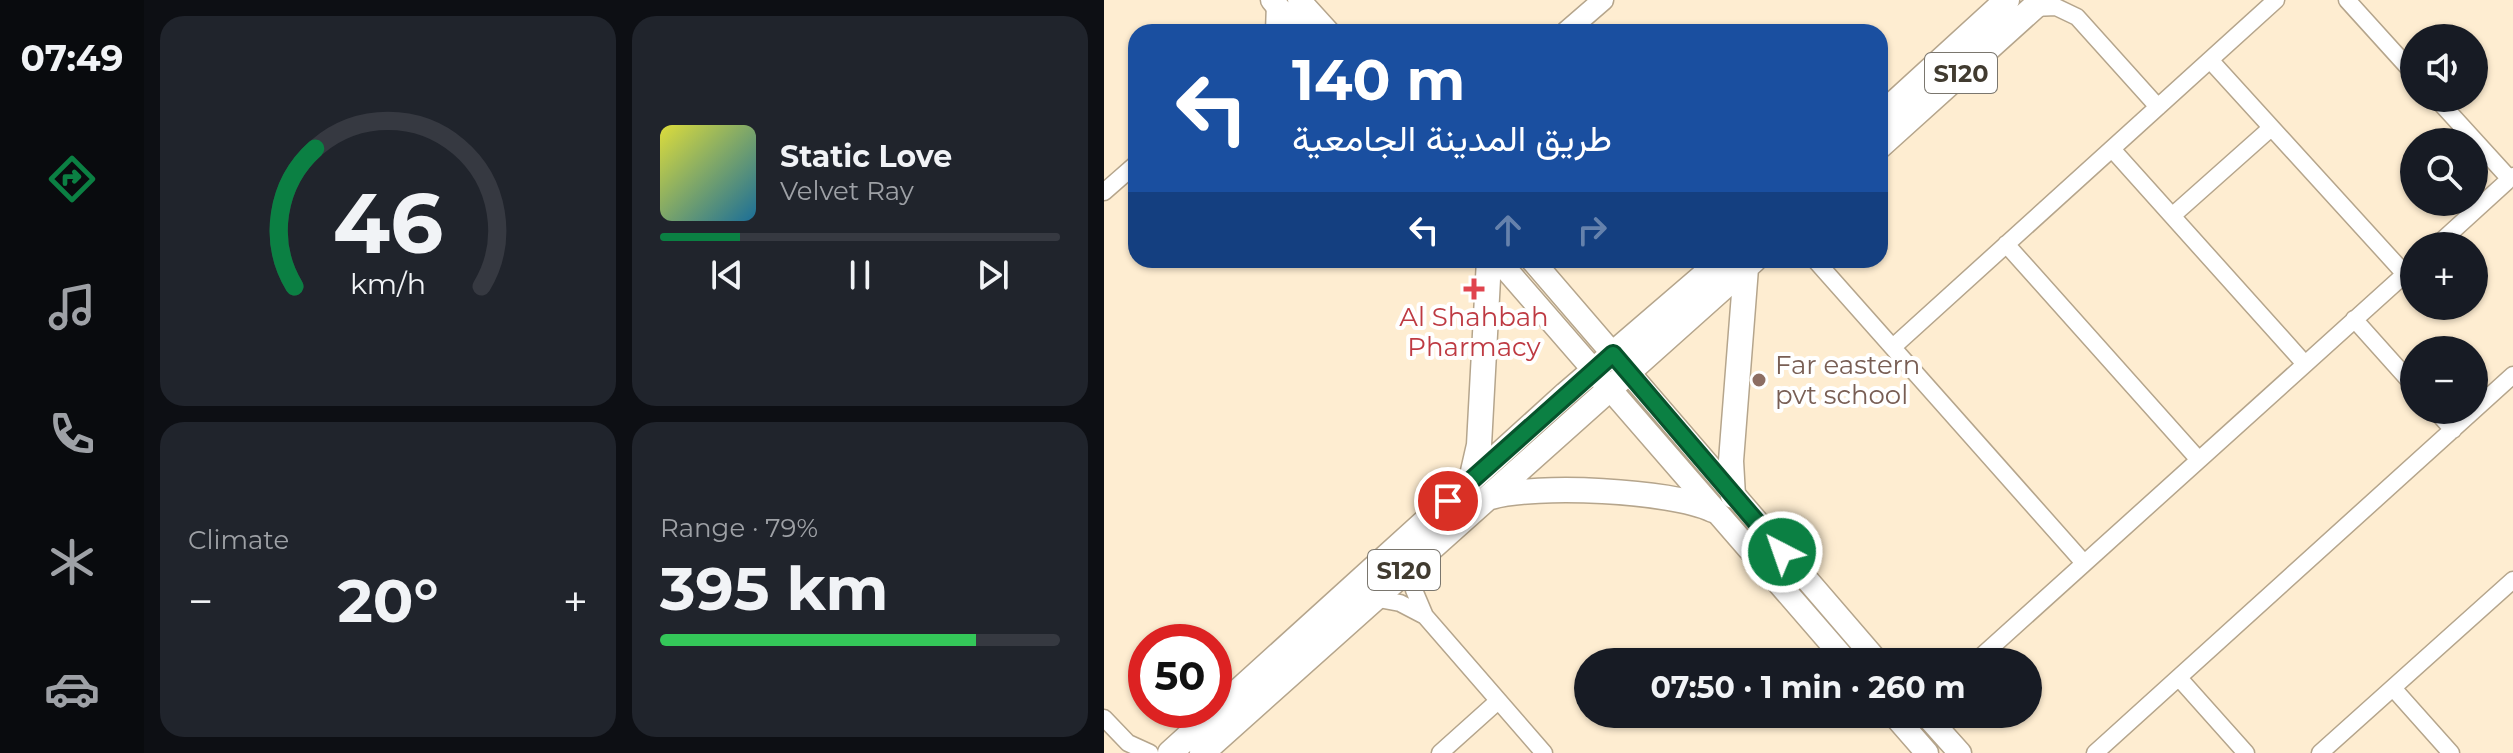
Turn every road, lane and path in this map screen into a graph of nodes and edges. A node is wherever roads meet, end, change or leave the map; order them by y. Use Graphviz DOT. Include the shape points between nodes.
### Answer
graph roads {
  1 [pos="1299,0"];
  2 [pos="1603,0"];
  3 [pos="2006,0"];
  4 [pos="2072,0"];
  5 [pos="2276,0"];
  6 [pos="2347,0"];
  7 [pos="1274,2"];
  8 [pos="2038,4"];
  9 [pos="2077,17"];
  10 [pos="1274,24"];
  11 [pos="1292,24"];
  12 [pos="1321,24"];
  13 [pos="1575,24"];
  14 [pos="2400,59"];
  15 [pos="2210,60"];
  16 [pos="2158,107"];
  17 [pos="1888,109"];
  18 [pos="2449,112"];
  19 [pos="2271,128"];
  20 [pos="1888,139"];
  21 [pos="2112,149"];
  22 [pos="1128,171"];
  23 [pos="2512,178"];
  24 [pos="1104,192"];
  25 [pos="2172,216"];
  26 [pos="2452,232"];
  27 [pos="2006,244"];
  28 [pos="2400,261"];
  29 [pos="1489,268"];
  30 [pos="1505,268"];
  31 [pos="1540,268"];
  32 [pos="1714,268"];
  33 [pos="1745,268"];
  34 [pos="1750,268"];
  35 [pos="1822,268"];
  36 [pos="2400,278"];
  37 [pos="2354,319"];
  38 [pos="1893,347"];
  39 [pos="1627,358"];
  40 [pos="1586,362"];
  41 [pos="2305,364"];
  42 [pos="2400,370"];
  43 [pos="2513,376"];
  44 [pos="1573,389"];
  45 [pos="1616,398"];
  46 [pos="1591,407"];
  47 [pos="2448,424"];
  48 [pos="2453,430"];
  49 [pos="2199,460"];
  50 [pos="1471,480"];
  51 [pos="1733,496"];
  52 [pos="1488,497"];
  53 [pos="1713,510"];
  54 [pos="1414,561"];
  55 [pos="2084,563"];
  56 [pos="2511,586"];
  57 [pos="1373,598"];
  58 [pos="1425,616"];
  59 [pos="1835,648"];
  60 [pos="1866,648"];
  61 [pos="1990,648"];
  62 [pos="2179,678"];
  63 [pos="1246,687"];
  64 [pos="2393,688"];
  65 [pos="1498,701"];
  66 [pos="1104,718"];
  67 [pos="1905,728"];
  68 [pos="1941,728"];
  69 [pos="1129,748"];
  70 [pos="1150,753"];
  71 [pos="1170,753"];
  72 [pos="1200,753"];
  73 [pos="1440,753"];
  74 [pos="1544,753"];
  75 [pos="1927,753"];
  76 [pos="1960,753"];
  77 [pos="2095,753"];
  78 [pos="2246,753"];
  79 [pos="2320,753"];
  80 [pos="2451,753"];
  1 -- 12 [label="main road"];
  2 -- 13 [label="street"];
  3 -- 17 [label="main road, S120"];
  4 -- 9 [label="street"];
  5 -- 15 [label="street"];
  6 -- 14 [label="street"];
  7 -- 10 [label="street"];
  7 -- 11 [label="main road"];
  8 -- 9 [label="street"];
  8 -- 20 [label="main road, S120"];
  9 -- 16 [label="street"];
  15 -- 16 [label="street"];
  15 -- 19 [label="street"];
  16 -- 21 [label="street"];
  18 -- 23 [label="street"];
  19 -- 25 [label="street"];
  19 -- 28 [label="street"];
  21 -- 25 [label="street"];
  21 -- 27 [label="street"];
  22 -- 24 [label="street"];
  23 -- 26 [label="street"];
  25 -- 41 [label="street"];
  27 -- 38 [label="street"];
  27 -- 49 [label="street"];
  29 -- 50 [label="main road" via="1479,445"];
  30 -- 40 [label="main road"];
  31 -- 39 [label="main road"];
  32 -- 39 [label="main road, S120"];
  33 -- 39 [label="main road, S120"];
  34 -- 51 [label="main road" via="1732,446"];
  35 -- 38 [label="street"];
  36 -- 37 [label="street"];
  37 -- 41 [label="street"];
  37 -- 42 [label="street"];
  38 -- 55 [label="street"];
  39 -- 40 [label="main road, S120"];
  39 -- 45 [label="main road, S120"];
  39 -- 51 [label="main road"];
  40 -- 44 [label="main road, S120"];
  40 -- 45 [label="main road"];
  41 -- 49 [label="street"];
  43 -- 48 [label="street"];
  44 -- 46 [label="main road" via="1587,394"];
  44 -- 50 [label="main road, S120"];
  45 -- 46 [label="main road, S120"];
  45 -- 53 [label="main road"];
  46 -- 52 [label="main road, S120"];
  47 -- 48 [label="street"];
  48 -- 62 [label="street"];
  49 -- 55 [label="street"];
  50 -- 63 [label="main road, S120"];
  51 -- 60 [label="main road"];
  52 -- 53 [label="main road" via="1519,491 1638,495 1683,499"];
  52 -- 54 [label="main road, S120"];
  53 -- 59 [label="main road"];
  54 -- 57 [label="main road, S120"];
  54 -- 58 [label="street" via="1414,590"];
  55 -- 61 [label="street"];
  56 -- 64 [label="street"];
  57 -- 58 [label="street" via="1400,603"];
  57 -- 72 [label="main road, S120"];
  58 -- 65 [label="street"];
  62 -- 77 [label="street"];
  62 -- 78 [label="street"];
  63 -- 71 [label="main road, S120"];
  63 -- 72 [label="main road" via="1250,700"];
  64 -- 79 [label="street"];
  64 -- 80 [label="street"];
  65 -- 73 [label="street"];
  65 -- 74 [label="street"];
  66 -- 69 [label="street"];
  67 -- 75 [label="main road"];
  68 -- 76 [label="main road"];
  69 -- 70 [label="street"];
}
